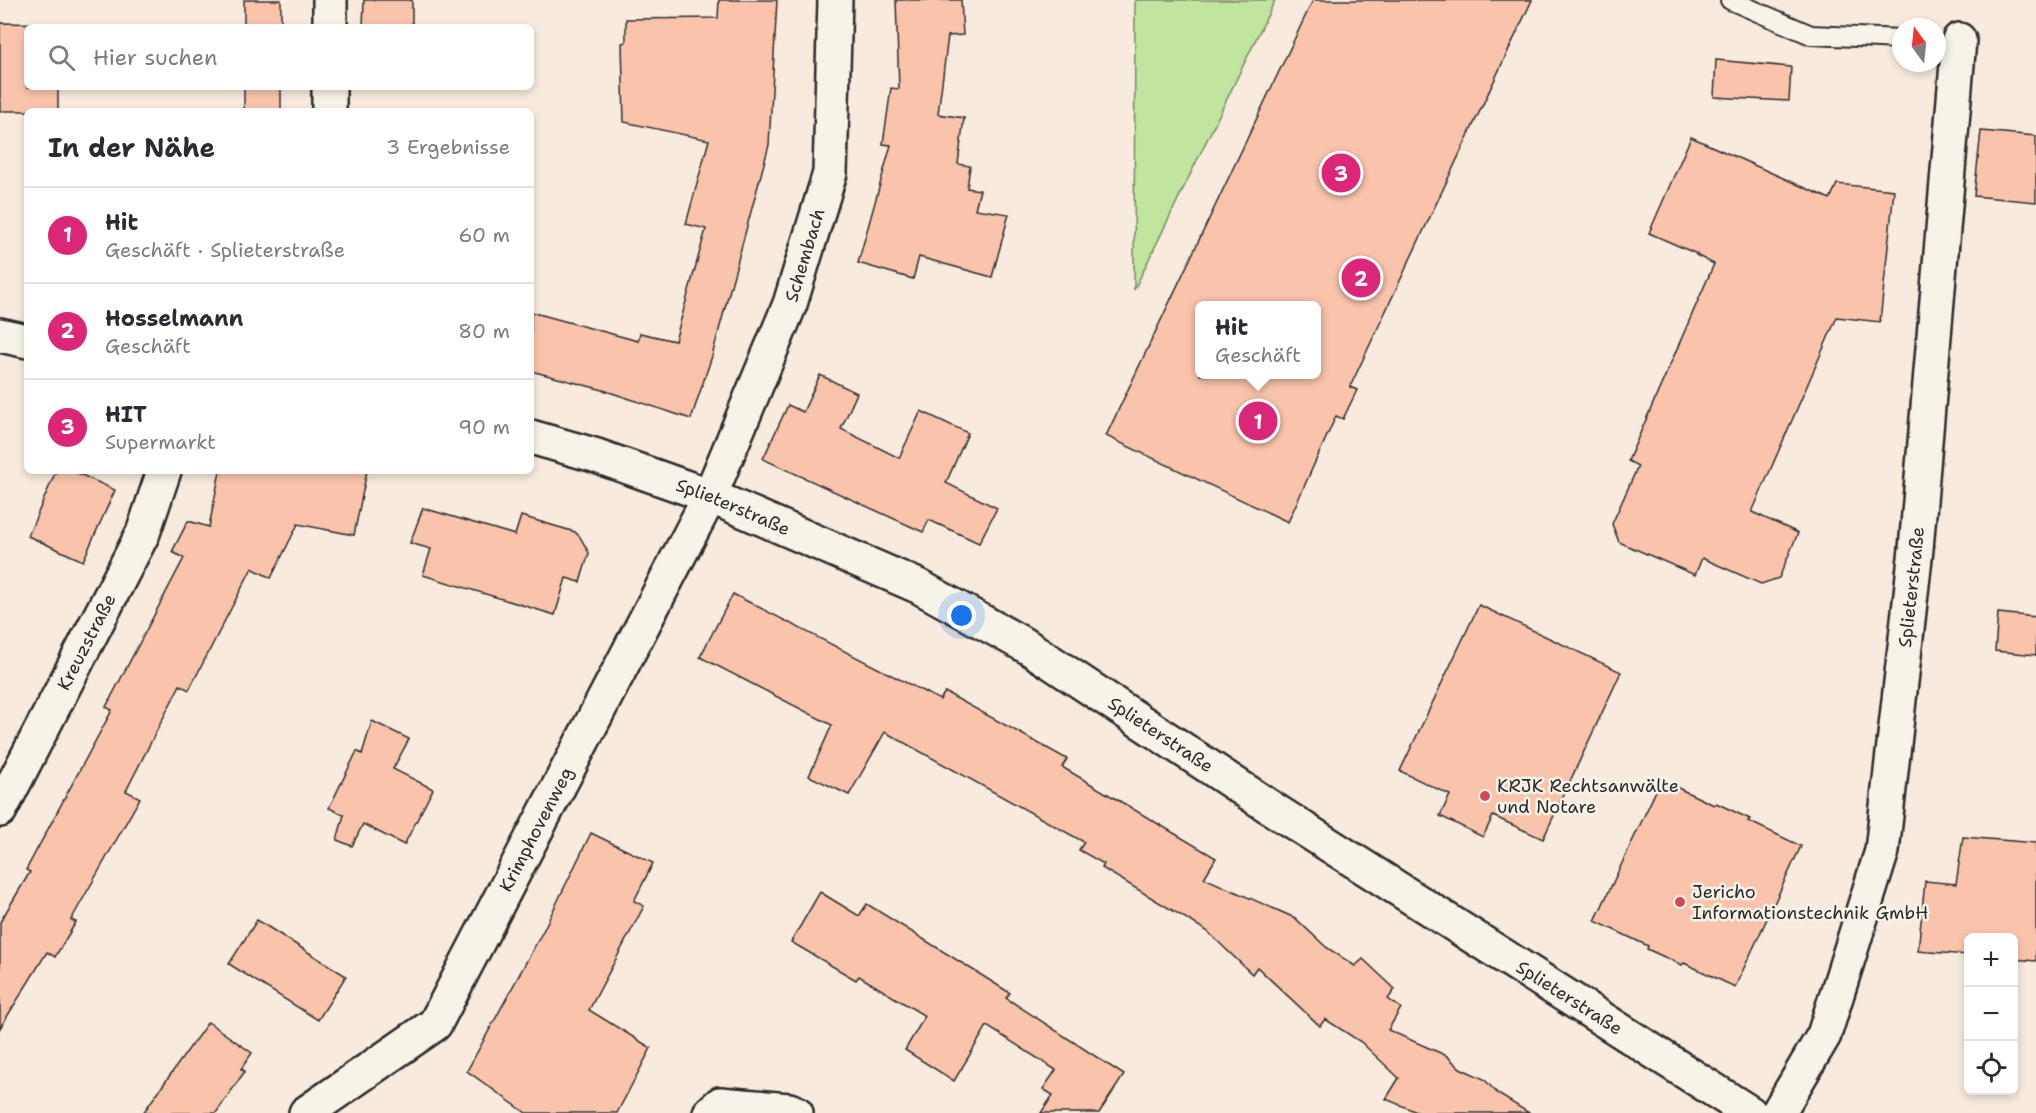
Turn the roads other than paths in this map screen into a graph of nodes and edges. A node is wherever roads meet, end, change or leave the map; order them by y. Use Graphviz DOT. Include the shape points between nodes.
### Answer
graph roads {
  1 [pos="330,0"];
  2 [pos="835,0"];
  3 [pos="1730,0"];
  4 [pos="330,24"];
  5 [pos="1892,39"];
  6 [pos="1948,40"];
  7 [pos="329,90"];
  8 [pos="329,108"];
  9 [pos="0,335"];
  10 [pos="24,340"];
  11 [pos="534,438"];
  12 [pos="163,474"];
  13 [pos="710,496"];
  14 [pos="0,810"];
  15 [pos="306,1113"];
  16 [pos="710,1113"];
  17 [pos="796,1113"];
  18 [pos="1750,1113"];
  19 [pos="1778,1113"];
  1 -- 4 [label="street"];
  2 -- 13 [label="street, Schembach" via="830,173 790,304"];
  3 -- 5 [label="lane" via="1811,35"];
  6 -- 19 [label="street, Splieterstraße" via="1916,549 1882,851 1824,1035"];
  7 -- 8 [label="street"];
  9 -- 10 [label="street"];
  11 -- 13 [label="street, Splieterstraße"];
  12 -- 14 [label="street, Kreuzstraße" via="143,533"];
  13 -- 15 [label="street, Krimphovenweg" via="435,1023"];
  13 -- 18 [label="street, Splieterstraße" via="918,586 1028,646 1279,813"];
  16 -- 17 [label="street" via="720,1104"];
}
